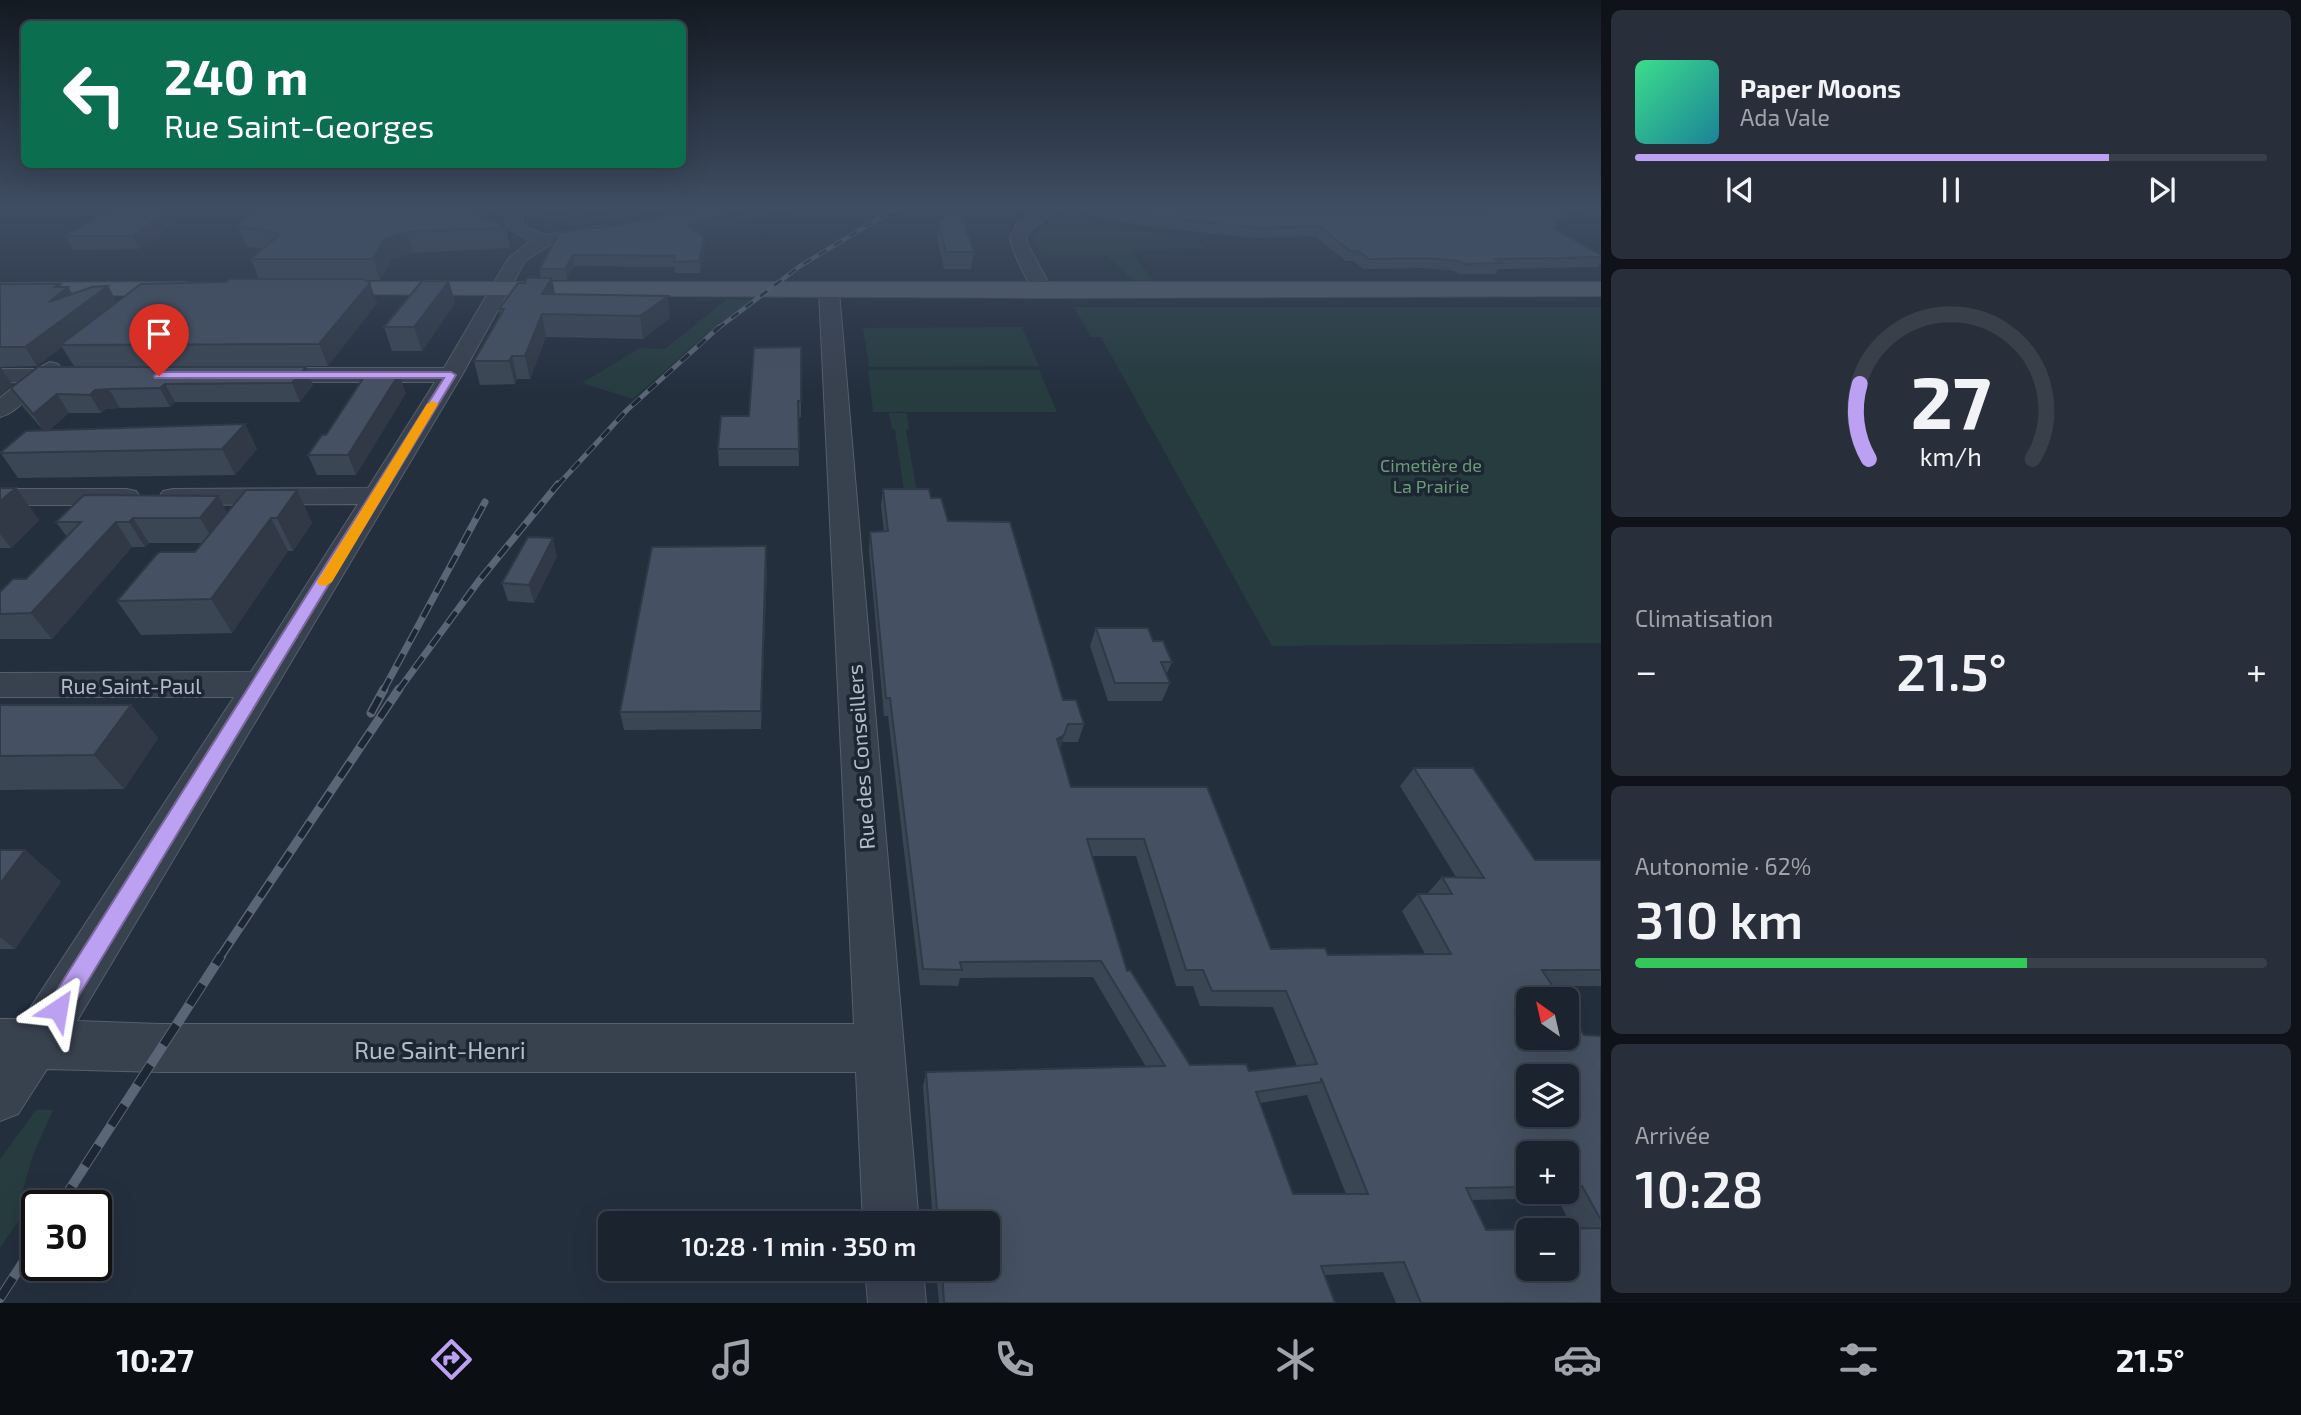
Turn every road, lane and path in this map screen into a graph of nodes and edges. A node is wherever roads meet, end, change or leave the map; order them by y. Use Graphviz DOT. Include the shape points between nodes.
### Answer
graph roads {
  1 [pos="512,268"];
  2 [pos="1031,268"];
  3 [pos="155,289"];
  4 [pos="214,289"];
  5 [pos="295,289"];
  6 [pos="1601,289"];
  7 [pos="0,290"];
  8 [pos="499,290"];
  9 [pos="830,291"];
  10 [pos="1043,291"];
  11 [pos="130,308"];
  12 [pos="68,355"];
  13 [pos="43,375"];
  14 [pos="240,375"];
  15 [pos="451,375"];
  16 [pos="0,376"];
  17 [pos="95,376"];
  18 [pos="0,410"];
  19 [pos="377,496"];
  20 [pos="0,497"];
  21 [pos="261,684"];
  22 [pos="0,685"];
  23 [pos="18,1043"];
  24 [pos="880,1048"];
  25 [pos="0,1096"];
  26 [pos="890,1211"];
  27 [pos="895,1281"];
  28 [pos="897,1303"];
  1 -- 8 [label="street"];
  2 -- 10 [label="street"];
  3 -- 4 [label="main road"];
  3 -- 7 [label="main road"];
  3 -- 11 [label="street"];
  5 -- 8 [label="main road"];
  6 -- 10 [label="main road"];
  8 -- 9 [label="main road"];
  8 -- 15 [label="street"];
  9 -- 10 [label="main road"];
  9 -- 24 [label="street, Rue des Conseillers"];
  12 -- 13 [label="street"];
  13 -- 16 [label="street"];
  13 -- 17 [label="street"];
  13 -- 18 [label="street"];
  14 -- 15 [label="street"];
  15 -- 19 [label="street"];
  19 -- 20 [label="street"];
  19 -- 21 [label="street"];
  21 -- 22 [label="street, Rue Saint-Paul"];
  21 -- 23 [label="street"];
  23 -- 24 [label="street, Rue Saint-Henri" via="325,1049"];
  23 -- 25 [label="street"];
  24 -- 26 [label="street, Rue des Conseillers"];
  27 -- 28 [label="street"];
}
